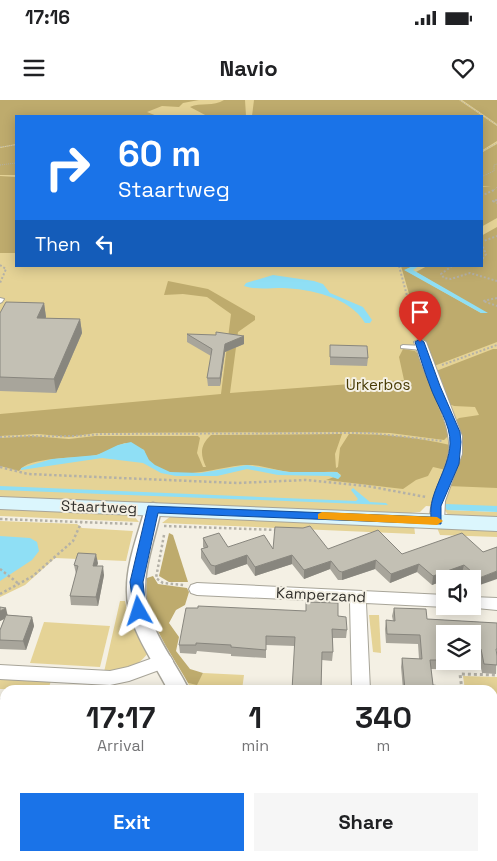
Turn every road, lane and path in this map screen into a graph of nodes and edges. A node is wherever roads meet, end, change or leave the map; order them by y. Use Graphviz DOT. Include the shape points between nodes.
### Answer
graph roads {
  1 [pos="460,100"];
  2 [pos="482,115"];
  3 [pos="483,116"];
  4 [pos="497,125"];
  5 [pos="497,142"];
  6 [pos="15,145"];
  7 [pos="0,147"];
  8 [pos="483,151"];
  9 [pos="15,163"];
  10 [pos="497,164"];
  11 [pos="0,165"];
  12 [pos="483,176"];
  13 [pos="497,187"];
  14 [pos="483,195"];
  15 [pos="497,200"];
  16 [pos="497,203"];
  17 [pos="497,236"];
  18 [pos="483,242"];
  19 [pos="0,266"];
  20 [pos="399,267"];
  21 [pos="450,267"];
  22 [pos="497,281"];
  23 [pos="0,283"];
  24 [pos="497,298"];
  25 [pos="497,306"];
  26 [pos="421,345"];
  27 [pos="497,345"];
  28 [pos="403,348"];
  29 [pos="429,370"];
  30 [pos="0,437"];
  31 [pos="456,442"];
  32 [pos="0,467"];
  33 [pos="434,499"];
  34 [pos="0,503"];
  35 [pos="153,509"];
  36 [pos="0,519"];
  37 [pos="437,521"];
  38 [pos="81,522"];
  39 [pos="497,524"];
  40 [pos="140,525"];
  41 [pos="216,528"];
  42 [pos="0,569"];
  43 [pos="19,584"];
  44 [pos="194,587"];
  45 [pos="0,594"];
  46 [pos="358,597"];
  47 [pos="436,601"];
  48 [pos="481,603"];
  49 [pos="497,604"];
  50 [pos="164,661"];
  51 [pos="0,672"];
  52 [pos="497,676"];
  53 [pos="176,685"];
  54 [pos="362,685"];
  55 [pos="461,685"];
  1 -- 2 [label="path"];
  3 -- 4 [label="path"];
  5 -- 8 [label="path"];
  6 -- 7 [label="path"];
  9 -- 11 [label="path"];
  10 -- 12 [label="path" via="490,174"];
  13 -- 14 [label="path"];
  15 -- 16 [label="path" via="493,201"];
  17 -- 18 [label="path"];
  19 -- 23 [label="path" via="6,272"];
  20 -- 26 [label="path"];
  21 -- 22 [label="path" via="440,274 444,278 454,279 461,274 469,274"];
  24 -- 25 [label="path" via="483,301"];
  26 -- 28 [label="lane"];
  26 -- 29 [label="street"];
  27 -- 29 [label="path"];
  29 -- 31 [label="street" via="455,432"];
  30 -- 31 [label="path" via="370,433"];
  31 -- 33 [label="street" via="454,464"];
  32 -- 33 [label="path" via="28,474 237,483 306,480 388,489"];
  33 -- 37 [label="street"];
  34 -- 35 [label="main road, Staartweg"];
  35 -- 37 [label="main road, Staartweg"];
  35 -- 50 [label="street" via="136,593 142,620"];
  36 -- 38 [label="path, Staartweg"];
  37 -- 39 [label="main road, Staartweg"];
  38 -- 40 [label="path, Staartweg"];
  38 -- 43 [label="path" via="73,541"];
  41 -- 44 [label="path" via="165,527 156,578 163,583"];
  42 -- 43 [label="path"];
  43 -- 45 [label="path"];
  44 -- 46 [label="street, Kamperzand"];
  46 -- 47 [label="street, Kamperzand"];
  46 -- 54 [label="street"];
  48 -- 49 [label="street"];
  50 -- 51 [label="street" via="130,677"];
  50 -- 53 [label="street"];
  52 -- 55 [label="path" via="460,674"];
}
